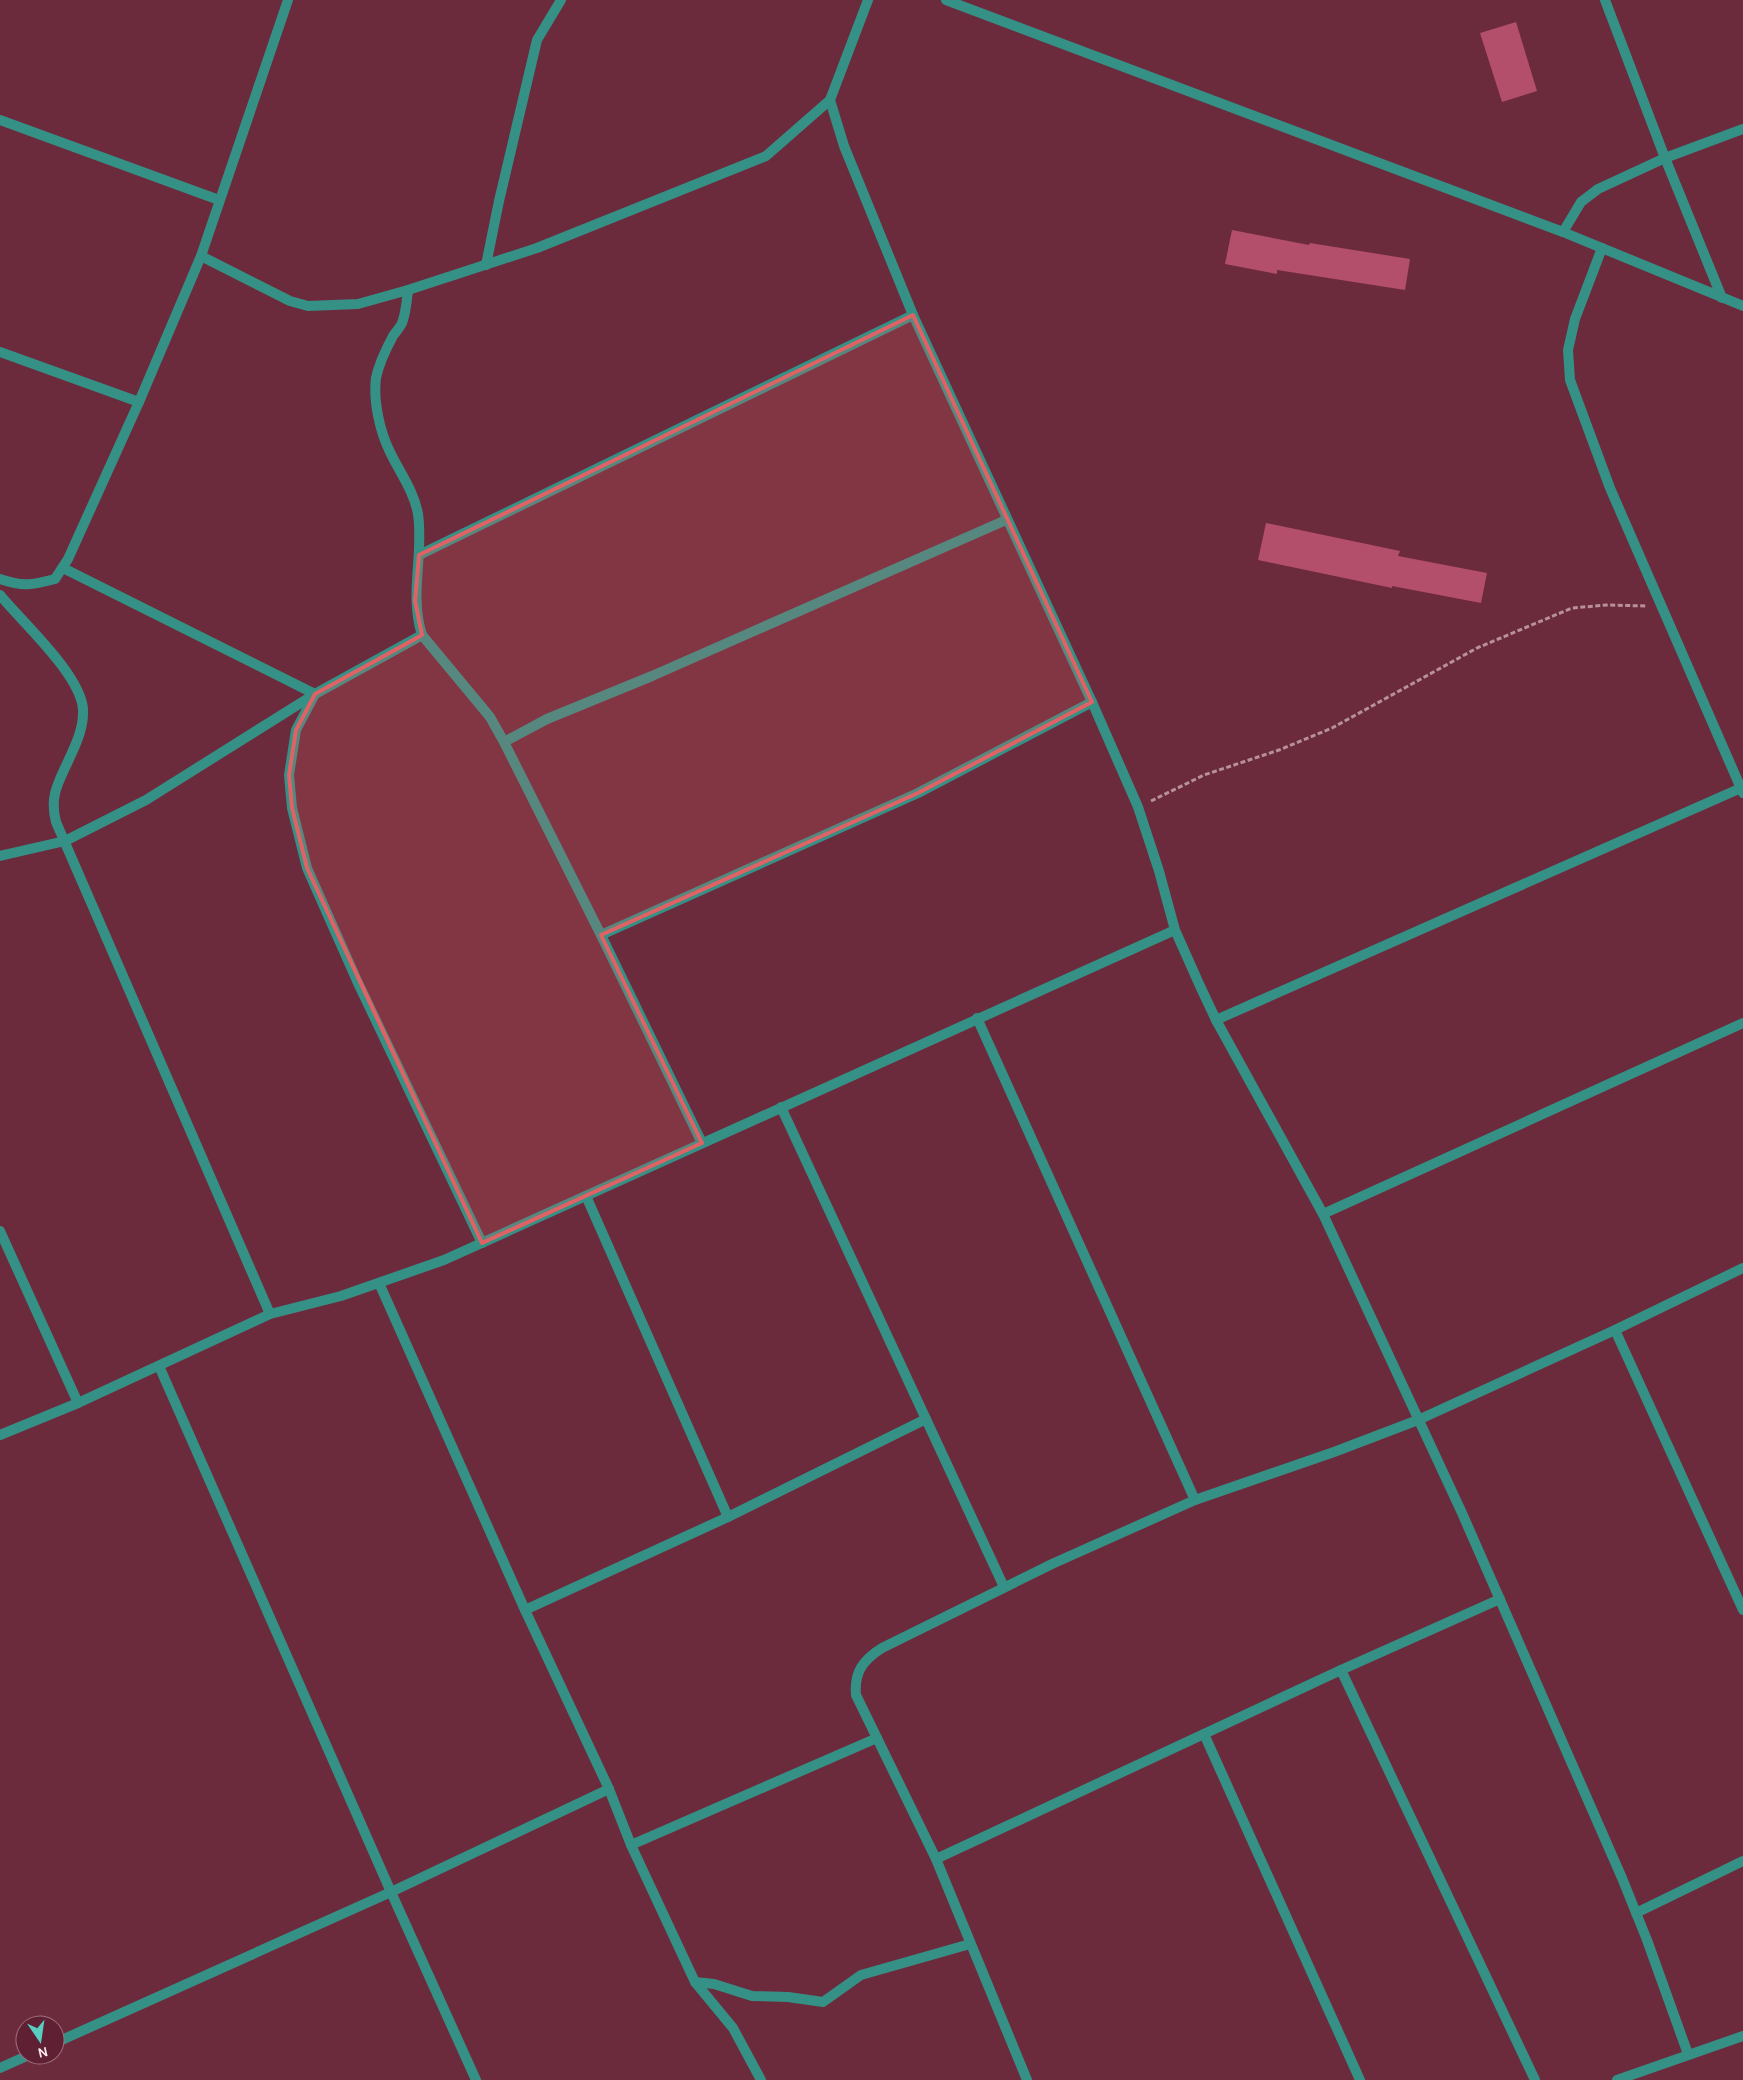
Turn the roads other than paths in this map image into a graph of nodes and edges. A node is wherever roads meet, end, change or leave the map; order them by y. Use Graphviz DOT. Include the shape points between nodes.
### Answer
graph roads {
  1 [pos="288,0"];
  2 [pos="561,0"];
  3 [pos="868,0"];
  4 [pos="946,0"];
  5 [pos="1605,0"];
  6 [pos="830,100"];
  7 [pos="0,120"];
  8 [pos="1743,129"];
  9 [pos="1665,158"];
  10 [pos="220,200"];
  11 [pos="1563,232"];
  12 [pos="1602,248"];
  13 [pos="201,256"];
  14 [pos="486,265"];
  15 [pos="408,290"];
  16 [pos="1722,298"];
  17 [pos="1743,306"];
  18 [pos="913,315"];
  19 [pos="0,352"];
  20 [pos="139,402"];
  21 [pos="1006,520"];
  22 [pos="419,554"];
  23 [pos="63,568"];
  24 [pos="0,579"];
  25 [pos="0,596"];
  26 [pos="422,635"];
  27 [pos="315,694"];
  28 [pos="1092,702"];
  29 [pos="504,742"];
  30 [pos="1742,791"];
  31 [pos="65,841"];
  32 [pos="0,856"];
  33 [pos="1175,930"];
  34 [pos="601,935"];
  35 [pos="977,1018"];
  36 [pos="1216,1020"];
  37 [pos="1743,1023"];
  38 [pos="781,1107"];
  39 [pos="702,1143"];
  40 [pos="586,1196"];
  41 [pos="1323,1214"];
  42 [pos="0,1231"];
  43 [pos="482,1243"];
  44 [pos="1743,1268"];
  45 [pos="379,1283"];
  46 [pos="270,1314"];
  47 [pos="1615,1330"];
  48 [pos="159,1366"];
  49 [pos="78,1403"];
  50 [pos="926,1419"];
  51 [pos="1418,1420"];
  52 [pos="0,1435"];
  53 [pos="1195,1500"];
  54 [pos="728,1517"];
  55 [pos="1004,1588"];
  56 [pos="1500,1599"];
  57 [pos="525,1610"];
  58 [pos="1743,1610"];
  59 [pos="1341,1670"];
  60 [pos="1204,1734"];
  61 [pos="877,1738"];
  62 [pos="609,1789"];
  63 [pos="631,1845"];
  64 [pos="936,1859"];
  65 [pos="1743,1861"];
  66 [pos="391,1892"];
  67 [pos="1636,1912"];
  68 [pos="970,1944"];
  69 [pos="696,1982"];
  70 [pos="1743,2036"];
  71 [pos="65,2039"];
  72 [pos="1688,2054"];
  73 [pos="15,2061"];
  74 [pos="0,2068"];
  75 [pos="476,2080"];
  76 [pos="761,2080"];
  77 [pos="1027,2080"];
  78 [pos="1360,2080"];
  79 [pos="1535,2080"];
  80 [pos="1616,2080"];
  1 -- 10 [label="street"];
  2 -- 14 [label="street" via="537,40"];
  3 -- 6 [label="street"];
  4 -- 11 [label="street"];
  5 -- 9 [label="street"];
  6 -- 14 [label="street" via="766,156 537,248"];
  6 -- 18 [label="street" via="844,146"];
  7 -- 10 [label="street"];
  8 -- 9 [label="street"];
  9 -- 11 [label="street" via="1598,189 1581,202"];
  9 -- 16 [label="street"];
  10 -- 13 [label="street"];
  11 -- 12 [label="street"];
  12 -- 16 [label="street"];
  12 -- 30 [label="street" via="1568,350 1570,380 1610,488"];
  13 -- 15 [label="street" via="290,301 308,306 358,304"];
  13 -- 20 [label="street"];
  14 -- 15 [label="street"];
  15 -- 22 [label="street" via="403,321 382,358 376,378 376,399 389,452 415,502"];
  16 -- 17 [label="street"];
  18 -- 21 [label="street"];
  18 -- 22 [label="street"];
  19 -- 20 [label="street"];
  20 -- 23 [label="street"];
  21 -- 28 [label="street"];
  21 -- 29 [label="street" via="547,720"];
  22 -- 26 [label="street" via="415,601"];
  23 -- 24 [label="street" via="55,579 39,583 19,585"];
  23 -- 27 [label="street"];
  25 -- 31 [label="street" via="69,676 83,709 81,731 53,798 56,822"];
  26 -- 27 [label="street"];
  26 -- 29 [label="street" via="490,718"];
  27 -- 31 [label="street" via="146,800"];
  27 -- 43 [label="street" via="296,730 289,774 292,808 307,868"];
  28 -- 33 [label="street" via="1138,807"];
  28 -- 34 [label="street" via="918,793"];
  29 -- 34 [label="street"];
  30 -- 36 [label="street"];
  31 -- 32 [label="street"];
  31 -- 46 [label="street"];
  33 -- 35 [label="street"];
  33 -- 36 [label="street"];
  34 -- 39 [label="street"];
  35 -- 38 [label="street"];
  35 -- 53 [label="street"];
  36 -- 41 [label="street"];
  37 -- 41 [label="street"];
  38 -- 39 [label="street"];
  38 -- 50 [label="street"];
  39 -- 40 [label="street"];
  40 -- 43 [label="street"];
  40 -- 54 [label="street"];
  41 -- 51 [label="street"];
  42 -- 49 [label="street"];
  43 -- 45 [label="street"];
  44 -- 47 [label="street"];
  45 -- 46 [label="street"];
  45 -- 57 [label="street"];
  46 -- 48 [label="street"];
  47 -- 51 [label="street"];
  47 -- 58 [label="street"];
  48 -- 49 [label="street"];
  48 -- 66 [label="street"];
  49 -- 52 [label="street"];
  50 -- 54 [label="street"];
  50 -- 55 [label="street"];
  51 -- 53 [label="street"];
  51 -- 56 [label="street"];
  53 -- 55 [label="street"];
  54 -- 57 [label="street"];
  55 -- 61 [label="street" via="868,1657 855,1682 856,1696"];
  56 -- 59 [label="street"];
  56 -- 67 [label="street"];
  57 -- 62 [label="street"];
  59 -- 60 [label="street"];
  59 -- 79 [label="street"];
  60 -- 64 [label="street"];
  60 -- 78 [label="street"];
  61 -- 63 [label="street"];
  61 -- 64 [label="street"];
  62 -- 63 [label="street"];
  62 -- 66 [label="street"];
  63 -- 69 [label="street"];
  64 -- 68 [label="street"];
  65 -- 67 [label="street"];
  66 -- 71 [label="street"];
  66 -- 75 [label="street"];
  67 -- 72 [label="street"];
  68 -- 69 [label="street" via="861,1975 823,2002 752,1996"];
  68 -- 77 [label="street"];
  69 -- 76 [label="street" via="733,2028"];
  70 -- 72 [label="street"];
  72 -- 80 [label="street"];
  73 -- 74 [label="street"];
}
